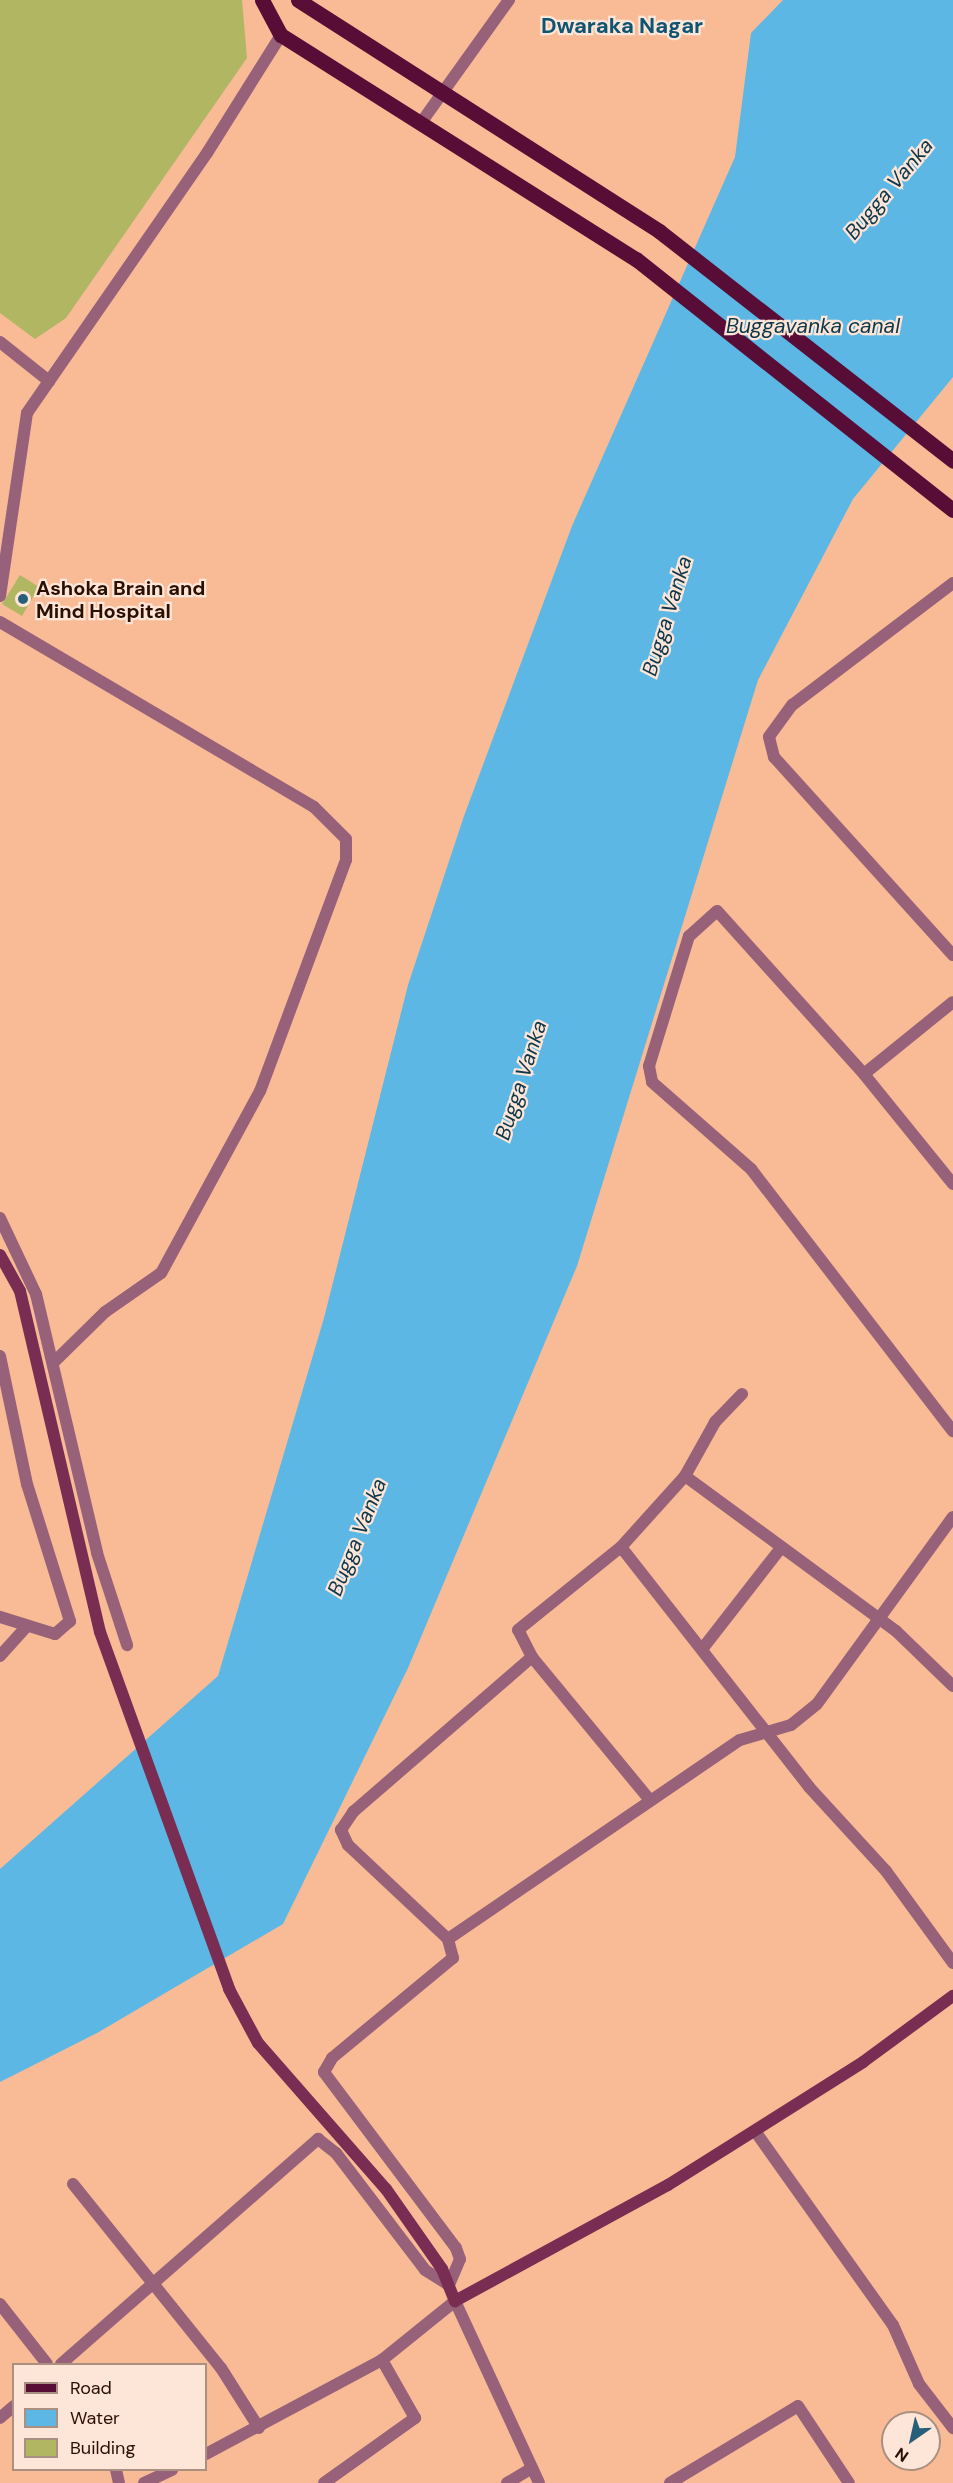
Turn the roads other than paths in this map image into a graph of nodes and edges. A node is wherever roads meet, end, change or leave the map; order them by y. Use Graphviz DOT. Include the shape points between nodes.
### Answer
graph roads {
  1 [pos="262,0"];
  2 [pos="509,0"];
  3 [pos="305,3"];
  4 [pos="281,35"];
  5 [pos="441,94"];
  6 [pos="423,120"];
  7 [pos="0,342"];
  8 [pos="49,381"];
  9 [pos="953,461"];
  10 [pos="953,510"];
  11 [pos="953,583"];
  12 [pos="0,596"];
  13 [pos="0,622"];
  14 [pos="953,955"];
  15 [pos="953,1002"];
  16 [pos="864,1074"];
  17 [pos="953,1184"];
  18 [pos="0,1218"];
  19 [pos="0,1255"];
  20 [pos="0,1356"];
  21 [pos="54,1362"];
  22 [pos="742,1394"];
  23 [pos="953,1431"];
  24 [pos="685,1476"];
  25 [pos="953,1517"];
  26 [pos="621,1547"];
  27 [pos="780,1549"];
  28 [pos="0,1617"];
  29 [pos="877,1618"];
  30 [pos="27,1626"];
  31 [pos="127,1645"];
  32 [pos="703,1648"];
  33 [pos="0,1656"];
  34 [pos="532,1657"];
  35 [pos="953,1686"];
  36 [pos="767,1733"];
  37 [pos="649,1798"];
  38 [pos="448,1939"];
  39 [pos="953,1963"];
  40 [pos="953,1995"];
  41 [pos="755,2131"];
  42 [pos="73,2184"];
  43 [pos="156,2283"];
  44 [pos="449,2285"];
  45 [pos="455,2301"];
  46 [pos="0,2304"];
  47 [pos="382,2360"];
  48 [pos="46,2363"];
  49 [pos="62,2363"];
  50 [pos="12,2408"];
  51 [pos="0,2418"];
  52 [pos="260,2428"];
  53 [pos="953,2428"];
  54 [pos="207,2454"];
  55 [pos="532,2468"];
  56 [pos="168,2471"];
  57 [pos="144,2483"];
  58 [pos="324,2483"];
  59 [pos="507,2483"];
  60 [pos="539,2483"];
  61 [pos="670,2483"];
  62 [pos="848,2483"];
  1 -- 4 [label="main road"];
  2 -- 5 [label="street"];
  3 -- 5 [label="main road"];
  4 -- 6 [label="main road"];
  4 -- 8 [label="street"];
  5 -- 6 [label="street"];
  5 -- 9 [label="main road" via="659,231"];
  6 -- 10 [label="main road" via="636,259 914,473"];
  7 -- 8 [label="street"];
  8 -- 12 [label="street" via="27,413"];
  11 -- 14 [label="street" via="792,705 769,737 774,756"];
  13 -- 21 [label="street" via="314,807 346,838 346,860 260,1090 161,1273 105,1312"];
  15 -- 16 [label="street"];
  16 -- 17 [label="street"];
  16 -- 23 [label="street" via="717,911 689,936 649,1066 652,1082 752,1169"];
  18 -- 21 [label="street" via="36,1294"];
  19 -- 44 [label="main road" via="20,1291 100,1632 230,1989 258,2043 386,2189"];
  20 -- 30 [label="street" via="27,1484 70,1621 55,1634"];
  21 -- 31 [label="street" via="97,1553"];
  22 -- 24 [label="street" via="715,1422 687,1462"];
  24 -- 26 [label="street"];
  24 -- 27 [label="street"];
  25 -- 29 [label="street"];
  26 -- 32 [label="street"];
  26 -- 34 [label="street" via="518,1630"];
  27 -- 29 [label="street"];
  27 -- 32 [label="street"];
  28 -- 30 [label="street"];
  29 -- 35 [label="street"];
  29 -- 36 [label="street" via="817,1704 791,1725"];
  30 -- 33 [label="street"];
  32 -- 36 [label="street"];
  34 -- 37 [label="street"];
  34 -- 38 [label="street" via="353,1812 341,1830 348,1845"];
  36 -- 37 [label="street" via="740,1740"];
  36 -- 39 [label="street" via="886,1871"];
  37 -- 38 [label="street"];
  38 -- 44 [label="street" via="453,1958 441,1972 332,2058 324,2072 456,2248 460,2259"];
  40 -- 41 [label="main road" via="863,2062"];
  41 -- 45 [label="main road" via="668,2185"];
  41 -- 53 [label="street" via="893,2325 919,2384"];
  42 -- 43 [label="street"];
  43 -- 44 [label="street" via="318,2139 328,2144 426,2270"];
  43 -- 49 [label="street"];
  43 -- 52 [label="street" via="221,2367"];
  44 -- 45 [label="main road"];
  45 -- 47 [label="street"];
  45 -- 55 [label="street"];
  46 -- 48 [label="street"];
  47 -- 52 [label="street"];
  47 -- 58 [label="street" via="415,2418"];
  50 -- 51 [label="street"];
  52 -- 54 [label="street"];
  55 -- 59 [label="street"];
  55 -- 60 [label="street"];
  56 -- 57 [label="street"];
  61 -- 62 [label="street" via="798,2406"];
}
